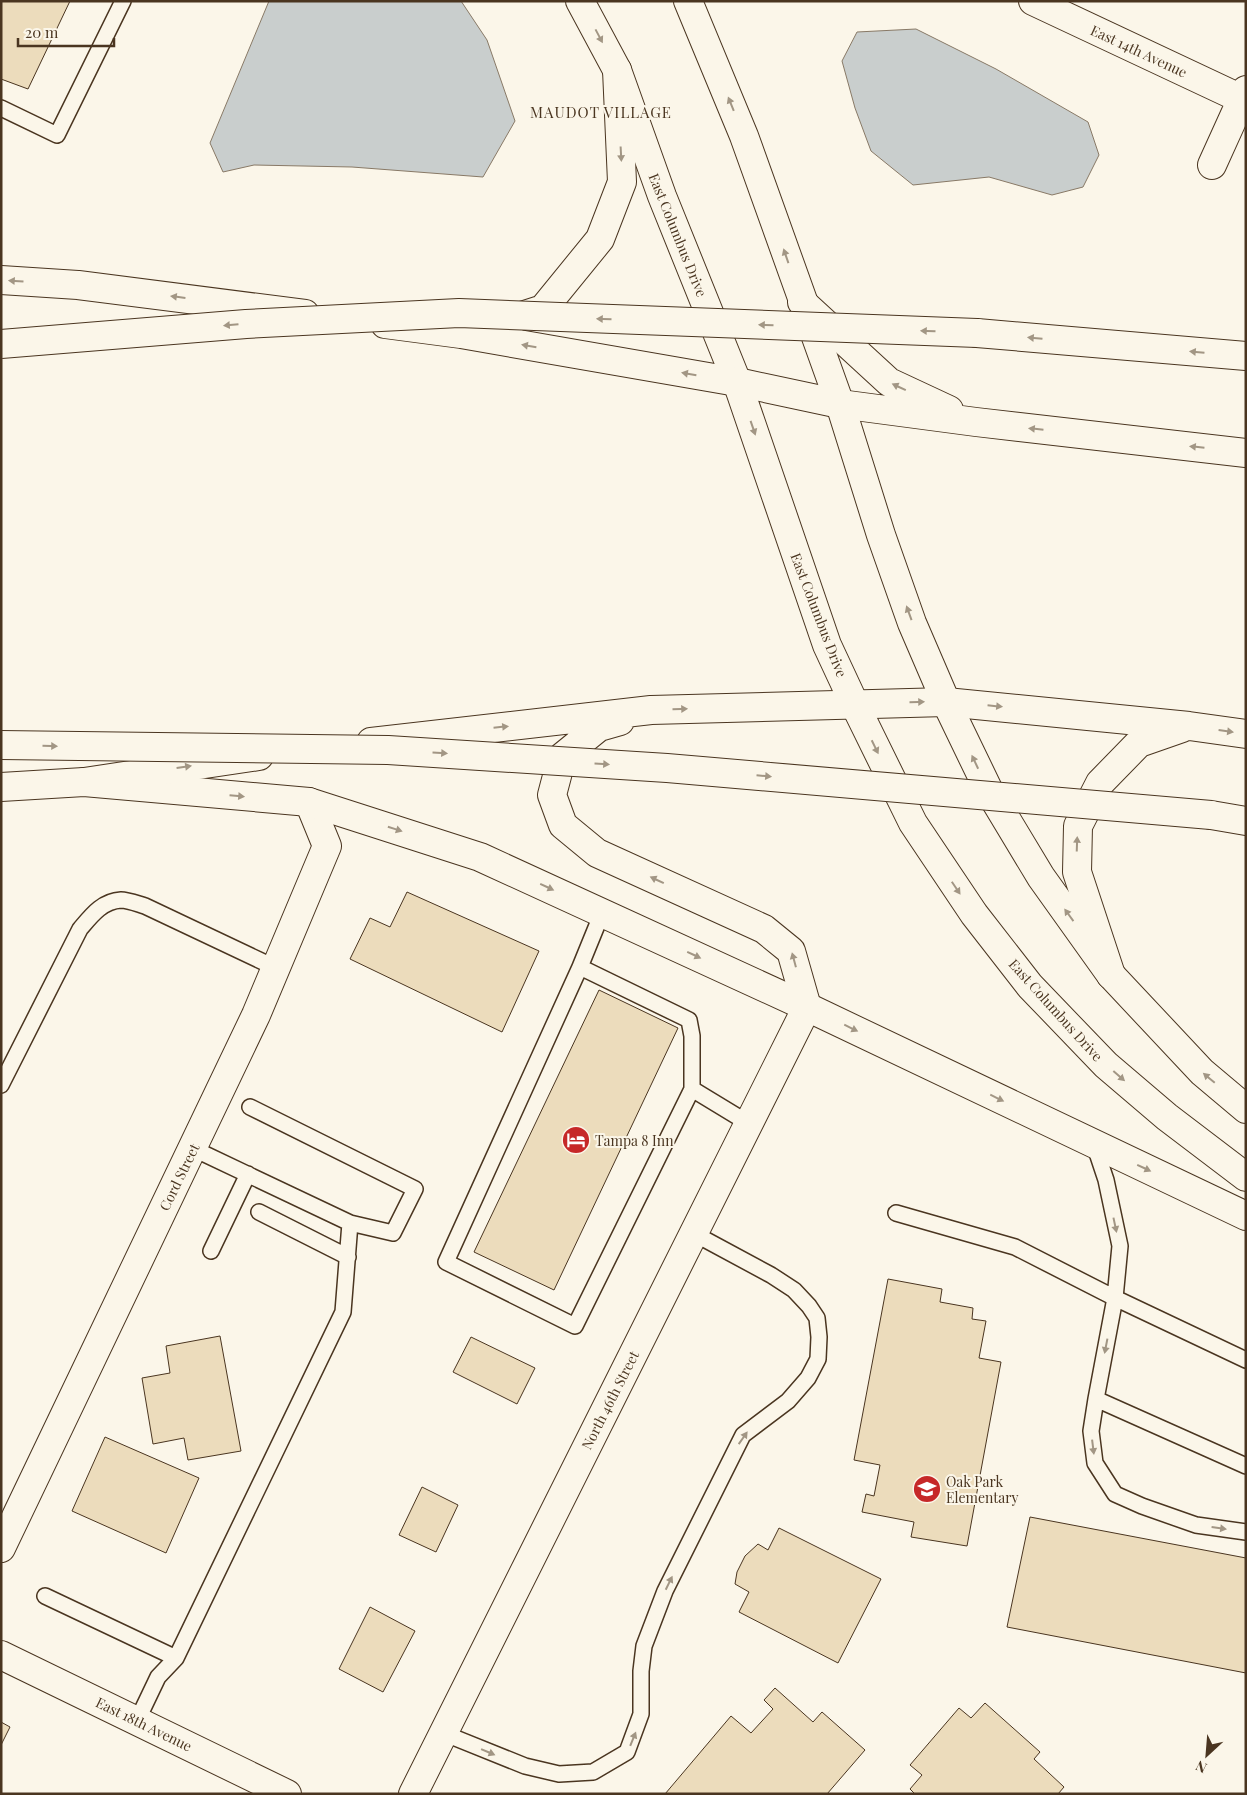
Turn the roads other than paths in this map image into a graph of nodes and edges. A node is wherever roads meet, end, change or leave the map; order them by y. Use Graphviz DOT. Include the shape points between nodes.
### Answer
graph roads {
  1 [pos="122,1"];
  2 [pos="580,1"];
  3 [pos="688,1"];
  4 [pos="1032,1"];
  5 [pos="617,70"];
  6 [pos="1244,97"];
  7 [pos="1,108"];
  8 [pos="1212,165"];
  9 [pos="1,280"];
  10 [pos="802,302"];
  11 [pos="461,334"];
  12 [pos="1,344"];
  13 [pos="1246,356"];
  14 [pos="737,382"];
  15 [pos="840,404"];
  16 [pos="976,422"];
  17 [pos="1246,453"];
  18 [pos="946,702"];
  19 [pos="854,703"];
  20 [pos="651,710"];
  21 [pos="1189,726"];
  22 [pos="1246,734"];
  23 [pos="1,745"];
  24 [pos="84,782"];
  25 [pos="1,787"];
  26 [pos="309,802"];
  27 [pos="1246,822"];
  28 [pos="602,912"];
  29 [pos="580,967"];
  30 [pos="276,968"];
  31 [pos="1111,975"];
  32 [pos="807,1007"];
  33 [pos="1,1085"];
  34 [pos="692,1089"];
  35 [pos="250,1107"];
  36 [pos="1246,1109"];
  37 [pos="748,1123"];
  38 [pos="1094,1144"];
  39 [pos="192,1148"];
  40 [pos="248,1174"];
  41 [pos="1246,1178"];
  42 [pos="259,1212"];
  43 [pos="896,1213"];
  44 [pos="1246,1216"];
  45 [pos="350,1223"];
  46 [pos="693,1233"];
  47 [pos="211,1251"];
  48 [pos="348,1257"];
  49 [pos="1115,1298"];
  50 [pos="1246,1360"];
  51 [pos="1096,1399"];
  52 [pos="1246,1466"];
  53 [pos="1246,1532"];
  54 [pos="1,1548"];
  55 [pos="45,1596"];
  56 [pos="1,1655"];
  57 [pos="176,1658"];
  58 [pos="137,1721"];
  59 [pos="443,1733"];
  60 [pos="287,1794"];
  61 [pos="413,1794"];
  1 -- 7 [label="lane" via="57,135"];
  2 -- 5 [label="main road, East Columbus Drive, one-way"];
  10 -- 3 [label="main road, one-way" via="744,136"];
  4 -- 6 [label="main road, East 14th Avenue"];
  5 -- 11 [label="main road, one-way" via="622,182 600,239 543,309"];
  5 -- 14 [label="main road, East Columbus Drive" via="662,196"];
  6 -- 8 [label="main road"];
  11 -- 9 [label="main road, one-way" via="78,284"];
  10 -- 15 [label="main road"];
  16 -- 10 [label="main road, one-way" via="889,382"];
  14 -- 11 [label="main road, one-way"];
  13 -- 12 [label="main road, one-way, bridge" via="977,333 459,313 246,324"];
  14 -- 15 [label="main road"];
  14 -- 19 [label="main road, East Columbus Drive, one-way" via="827,645"];
  15 -- 16 [label="main road"];
  18 -- 15 [label="main road, one-way" via="881,535"];
  17 -- 16 [label="main road, one-way"];
  19 -- 18 [label="main road, one-way"];
  18 -- 21 [label="main road, one-way"];
  31 -- 18 [label="main road, one-way" via="1036,869 988,789"];
  20 -- 19 [label="main road, one-way"];
  19 -- 41 [label="main road, East Columbus Drive, one-way" via="913,823 974,914 1030,986 1106,1065 1167,1118"];
  24 -- 20 [label="main road, one-way" via="327,746"];
  32 -- 20 [label="main road, one-way" via="791,951 764,929 597,853 563,825 552,795 562,757 599,727"];
  21 -- 22 [label="main road, one-way"];
  31 -- 21 [label="main road, one-way" via="1076,872 1078,826 1100,783 1139,743"];
  23 -- 27 [label="main road, one-way, bridge" via="388,750 667,768 1211,815"];
  24 -- 25 [label="main road"];
  24 -- 26 [label="main road, one-way"];
  26 -- 28 [label="main road, one-way" via="480,857"];
  26 -- 30 [label="main road, Cord Street" via="328,846"];
  28 -- 29 [label="lane"];
  28 -- 32 [label="main road, one-way"];
  29 -- 34 [label="lane" via="689,1020"];
  29 -- 34 [label="lane" via="446,1262 575,1326"];
  30 -- 33 [label="lane" via="145,906 122,900 106,904 92,913 80,930"];
  30 -- 39 [label="main road, Cord Street"];
  36 -- 31 [label="main road, one-way" via="1202,1072"];
  32 -- 37 [label="main road, North 46th Street"];
  32 -- 38 [label="main road, one-way"];
  34 -- 37 [label="lane"];
  35 -- 45 [label="lane" via="415,1189 393,1233"];
  37 -- 46 [label="main road, North 46th Street"];
  38 -- 44 [label="main road, one-way"];
  38 -- 49 [label="lane, one-way" via="1106,1180 1120,1246"];
  39 -- 40 [label="lane"];
  39 -- 54 [label="main road, Cord Street"];
  40 -- 45 [label="lane"];
  40 -- 47 [label="lane"];
  42 -- 48 [label="lane"];
  43 -- 49 [label="lane" via="1015,1247"];
  45 -- 48 [label="lane"];
  46 -- 59 [label="main road, North 46th Street"];
  59 -- 46 [label="lane, one-way" via="524,1766 560,1774 593,1772 627,1752 641,1714 644,1646 665,1591 743,1435 788,1401 808,1378 818,1359 817,1318 794,1290"];
  48 -- 57 [label="lane" via="343,1312"];
  49 -- 50 [label="lane"];
  49 -- 51 [label="lane, one-way"];
  51 -- 52 [label="lane"];
  51 -- 53 [label="lane, one-way" via="1091,1432 1095,1463 1114,1494 1196,1525"];
  55 -- 57 [label="lane"];
  56 -- 58 [label="main road, East 18th Avenue"];
  57 -- 58 [label="lane" via="158,1677"];
  58 -- 60 [label="main road, East 18th Avenue"];
  59 -- 61 [label="main road, North 46th Street"];
}
